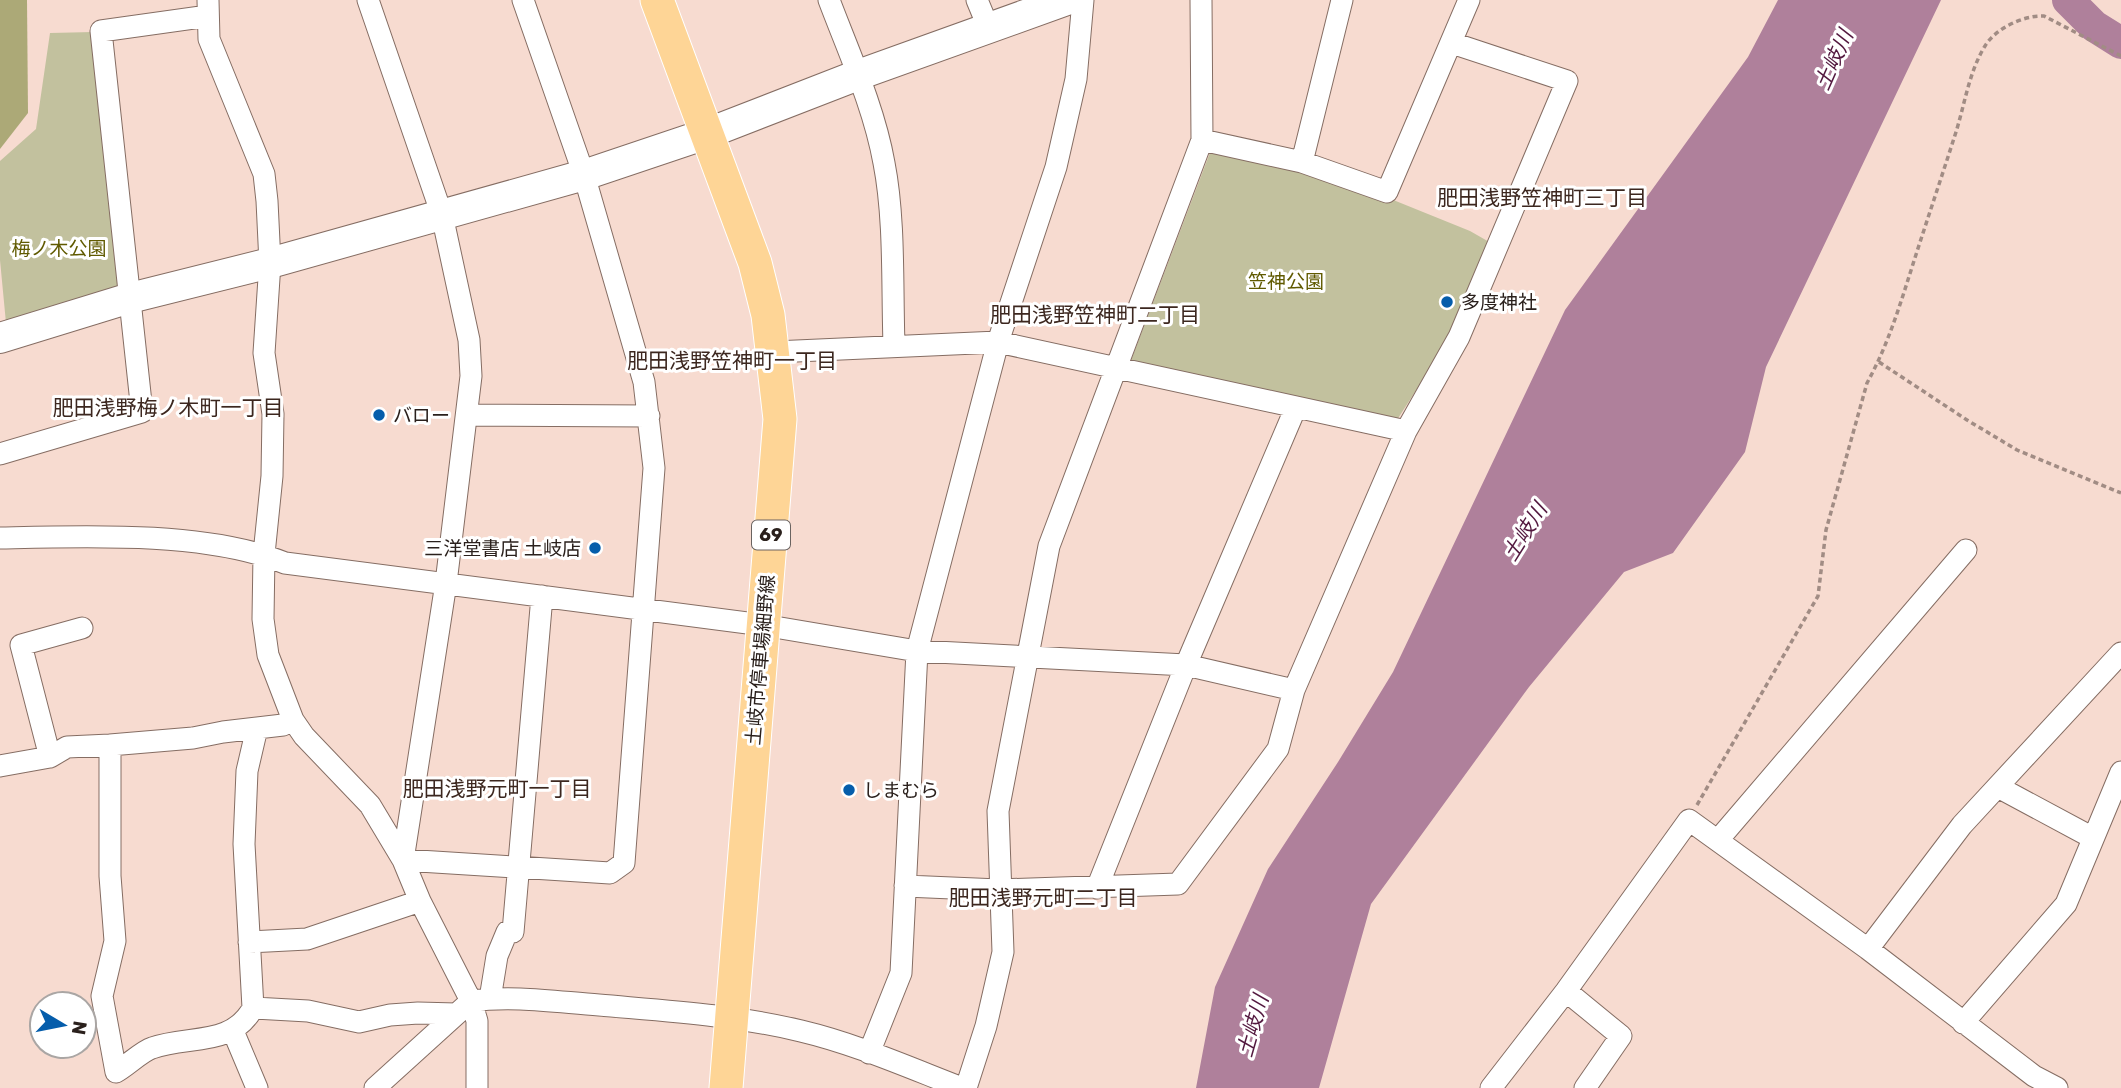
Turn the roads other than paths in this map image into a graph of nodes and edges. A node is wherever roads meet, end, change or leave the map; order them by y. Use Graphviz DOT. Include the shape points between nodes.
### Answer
graph roads {
  1 [pos="368,0"];
  2 [pos="523,0"];
  3 [pos="657,0"];
  4 [pos="830,0"];
  5 [pos="977,0"];
  6 [pos="1067,0"];
  7 [pos="1083,0"];
  8 [pos="1201,0"];
  9 [pos="1342,0"];
  10 [pos="1469,0"];
  11 [pos="208,8"];
  12 [pos="989,29"];
  13 [pos="1451,43"];
  14 [pos="858,75"];
  15 [pos="706,134"];
  16 [pos="1202,140"];
  17 [pos="1302,162"];
  18 [pos="583,175"];
  19 [pos="442,215"];
  20 [pos="270,263"];
  21 [pos="130,298"];
  22 [pos="0,338"];
  23 [pos="998,342"];
  24 [pos="894,345"];
  25 [pos="774,352"];
  26 [pos="1115,368"];
  27 [pos="1296,407"];
  28 [pos="467,415"];
  29 [pos="649,416"];
  30 [pos="1406,431"];
  31 [pos="0,454"];
  32 [pos="0,538"];
  33 [pos="1966,550"];
  34 [pos="264,554"];
  35 [pos="446,583"];
  36 [pos="542,596"];
  37 [pos="644,609"];
  38 [pos="763,625"];
  39 [pos="82,628"];
  40 [pos="917,651"];
  41 [pos="2121,653"];
  42 [pos="1027,656"];
  43 [pos="1186,665"];
  44 [pos="1294,690"];
  45 [pos="293,720"];
  46 [pos="257,728"];
  47 [pos="110,745"];
  48 [pos="50,757"];
  49 [pos="0,766"];
  50 [pos="2121,772"];
  51 [pos="1998,787"];
  52 [pos="2093,838"];
  53 [pos="1718,840"];
  54 [pos="403,860"];
  55 [pos="517,866"];
  56 [pos="905,886"];
  57 [pos="1097,888"];
  58 [pos="999,890"];
  59 [pos="420,901"];
  60 [pos="249,942"];
  61 [pos="1868,949"];
  62 [pos="1566,991"];
  63 [pos="472,1005"];
  64 [pos="253,1008"];
  65 [pos="731,1018"];
  66 [pos="1963,1023"];
  67 [pos="233,1031"];
  68 [pos="869,1052"];
  69 [pos="117,1080"];
  70 [pos="257,1088"];
  71 [pos="375,1088"];
  72 [pos="477,1088"];
  73 [pos="726,1088"];
  74 [pos="964,1088"];
  75 [pos="1491,1088"];
  76 [pos="1585,1088"];
  77 [pos="2057,1088"];
  1 -- 19 [label="street"];
  2 -- 18 [label="street"];
  3 -- 15 [label="main road, 土岐市停車場細野線 / 69"];
  4 -- 14 [label="street"];
  5 -- 12 [label="street"];
  6 -- 12 [label="street"];
  7 -- 23 [label="street" via="1076,79 1056,167"];
  8 -- 16 [label="street"];
  9 -- 17 [label="street"];
  10 -- 13 [label="street"];
  11 -- 20 [label="street" via="209,40 264,174"];
  11 -- 21 [label="street" via="101,31"];
  12 -- 14 [label="street"];
  13 -- 17 [label="street" via="1387,192"];
  13 -- 30 [label="street" via="1567,81 1459,337"];
  14 -- 15 [label="street"];
  14 -- 24 [label="street" via="884,162"];
  15 -- 18 [label="street"];
  15 -- 25 [label="main road, 土岐市停車場細野線 / 69" via="755,263"];
  16 -- 17 [label="street"];
  16 -- 26 [label="street"];
  18 -- 19 [label="street"];
  18 -- 29 [label="street" via="644,382"];
  19 -- 20 [label="street"];
  19 -- 28 [label="street" via="469,340"];
  20 -- 21 [label="street"];
  20 -- 34 [label="street" via="264,353 273,414 272,476"];
  21 -- 22 [label="street"];
  21 -- 31 [label="street" via="142,412"];
  23 -- 24 [label="street"];
  23 -- 26 [label="street"];
  23 -- 40 [label="street"];
  24 -- 25 [label="street"];
  25 -- 38 [label="main road, 土岐市停車場細野線 / 69" via="780,419"];
  26 -- 27 [label="street"];
  26 -- 42 [label="street" via="1049,546"];
  27 -- 30 [label="street"];
  27 -- 43 [label="street"];
  28 -- 29 [label="street"];
  28 -- 35 [label="street"];
  29 -- 37 [label="street" via="654,468"];
  30 -- 44 [label="street"];
  32 -- 34 [label="street" via="179,541"];
  33 -- 53 [label="street"];
  34 -- 35 [label="street" via="285,563"];
  34 -- 45 [label="street" via="263,619 268,655"];
  35 -- 36 [label="street"];
  35 -- 54 [label="street"];
  36 -- 37 [label="street"];
  36 -- 55 [label="street"];
  37 -- 38 [label="street"];
  37 -- 55 [label="street" via="624,863 610,873"];
  38 -- 40 [label="street"];
  38 -- 65 [label="main road, 土岐市停車場細野線 / 69"];
  39 -- 48 [label="street" via="21,645"];
  40 -- 42 [label="street"];
  40 -- 56 [label="street"];
  41 -- 51 [label="street"];
  42 -- 43 [label="street"];
  42 -- 58 [label="street" via="998,811"];
  43 -- 44 [label="street"];
  43 -- 57 [label="street"];
  44 -- 57 [label="street" via="1278,749 1178,884"];
  45 -- 46 [label="street"];
  45 -- 54 [label="street" via="370,805"];
  46 -- 47 [label="street"];
  46 -- 60 [label="street" via="247,771 244,856"];
  47 -- 48 [label="street" via="67,747"];
  47 -- 69 [label="street" via="110,876 116,941 102,996"];
  48 -- 49 [label="street"];
  50 -- 52 [label="street"];
  51 -- 52 [label="street"];
  51 -- 61 [label="street" via="1962,825"];
  52 -- 66 [label="street" via="2066,904"];
  53 -- 61 [label="street"];
  53 -- 62 [label="street" via="1689,820"];
  54 -- 55 [label="street"];
  54 -- 59 [label="street"];
  55 -- 63 [label="street" via="513,932 507,932"];
  56 -- 58 [label="street"];
  56 -- 68 [label="street" via="901,973"];
  57 -- 58 [label="street"];
  58 -- 74 [label="street" via="1003,952 986,1026"];
  59 -- 60 [label="street" via="307,939"];
  59 -- 63 [label="street"];
  60 -- 64 [label="street"];
  61 -- 66 [label="street"];
  62 -- 75 [label="street"];
  62 -- 76 [label="street" via="1621,1036"];
  63 -- 64 [label="street" via="359,1022 309,1011"];
  63 -- 65 [label="street" via="526,999"];
  63 -- 71 [label="street"];
  63 -- 72 [label="street" via="477,1021"];
  64 -- 67 [label="street"];
  65 -- 68 [label="street" via="801,1031"];
  65 -- 73 [label="main road, 土岐市停車場細野線 / 69"];
  66 -- 77 [label="street"];
  67 -- 69 [label="street" via="150,1048"];
  67 -- 70 [label="street"];
  68 -- 74 [label="street"];
}
